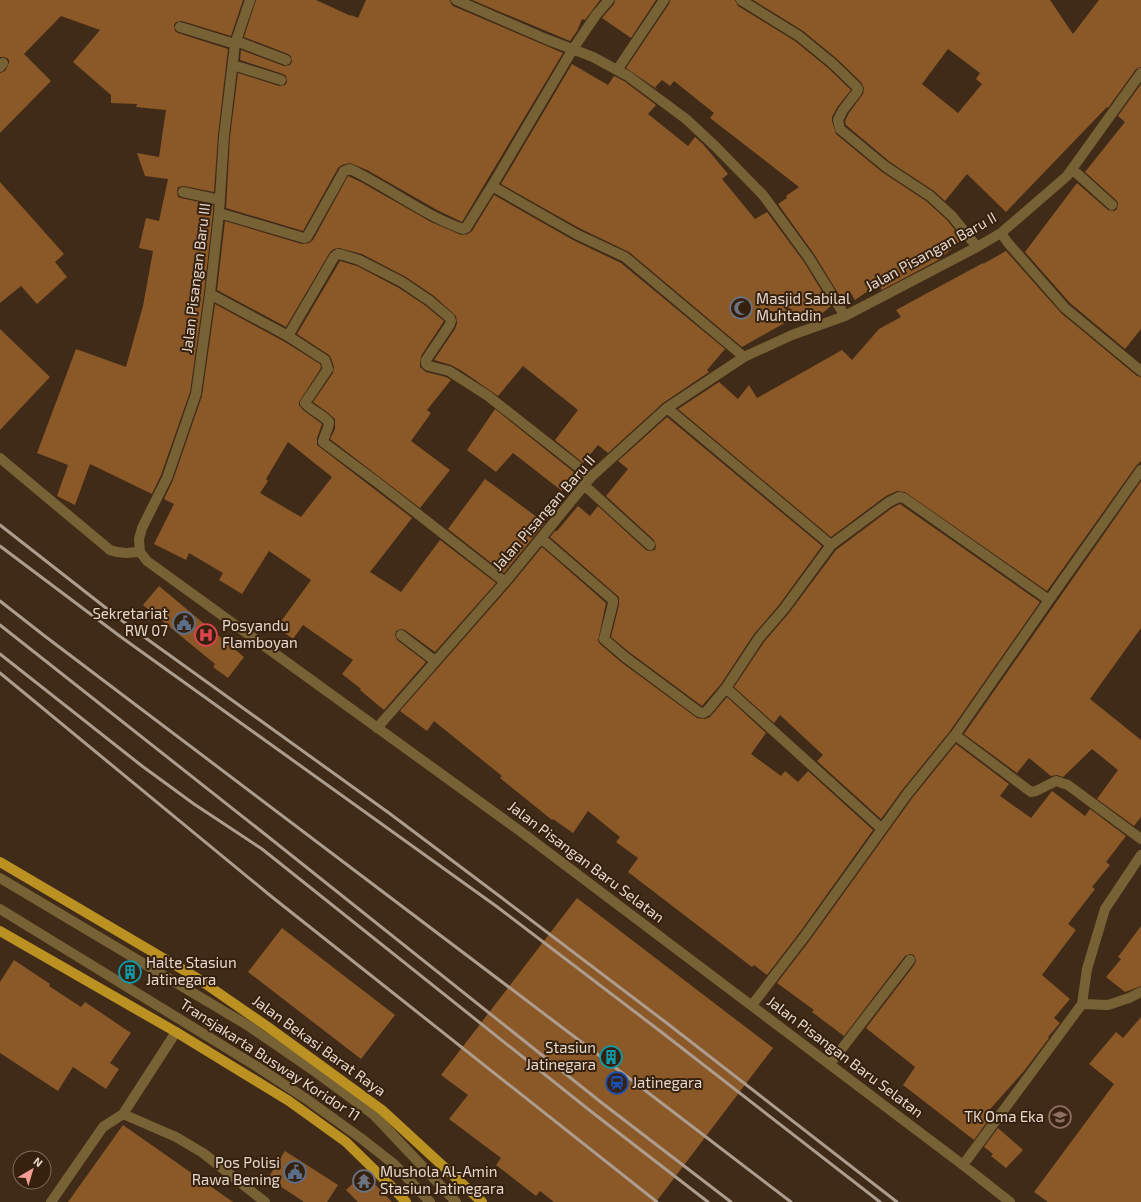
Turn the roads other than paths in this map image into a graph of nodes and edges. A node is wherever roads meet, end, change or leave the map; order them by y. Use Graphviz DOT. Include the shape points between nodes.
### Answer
graph roads {
  1 [pos="250,0"];
  2 [pos="456,0"];
  3 [pos="609,0"];
  4 [pos="664,0"];
  5 [pos="741,0"];
  6 [pos="180,27"];
  7 [pos="236,43"];
  8 [pos="573,50"];
  9 [pos="286,60"];
  10 [pos="233,65"];
  11 [pos="617,70"];
  12 [pos="1141,73"];
  13 [pos="281,80"];
  14 [pos="1137,86"];
  15 [pos="1072,169"];
  16 [pos="492,186"];
  17 [pos="183,192"];
  18 [pos="220,200"];
  19 [pos="1112,205"];
  20 [pos="219,213"];
  21 [pos="1001,233"];
  22 [pos="977,247"];
  23 [pos="210,294"];
  24 [pos="845,316"];
  25 [pos="288,336"];
  26 [pos="744,357"];
  27 [pos="1141,370"];
  28 [pos="667,408"];
  29 [pos="0,458"];
  30 [pos="1141,470"];
  31 [pos="591,477"];
  32 [pos="584,485"];
  33 [pos="541,538"];
  34 [pos="650,545"];
  35 [pos="831,545"];
  36 [pos="140,552"];
  37 [pos="505,582"];
  38 [pos="1049,600"];
  39 [pos="401,635"];
  40 [pos="435,661"];
  41 [pos="726,688"];
  42 [pos="377,728"];
  43 [pos="955,735"];
  44 [pos="882,829"];
  45 [pos="1141,839"];
  46 [pos="1141,855"];
  47 [pos="0,862"];
  48 [pos="0,878"];
  49 [pos="0,910"];
  50 [pos="0,931"];
  51 [pos="910,960"];
  52 [pos="1141,992"];
  53 [pos="1082,1004"];
  54 [pos="752,1005"];
  55 [pos="176,1032"];
  56 [pos="830,1064"];
  57 [pos="123,1114"];
  58 [pos="963,1165"];
  59 [pos="51,1202"];
  60 [pos="264,1202"];
  61 [pos="406,1202"];
  62 [pos="430,1202"];
  63 [pos="456,1202"];
  64 [pos="482,1202"];
  65 [pos="1010,1202"];
  1 -- 7 [label="street, Jalan Pisangan Baru III"];
  2 -- 8 [label="street"];
  3 -- 8 [label="street"];
  4 -- 11 [label="street"];
  5 -- 22 [label="street" via="799,36 856,86 857,92 838,120 840,129 886,167 930,196 952,216"];
  6 -- 7 [label="street"];
  7 -- 9 [label="street"];
  7 -- 10 [label="street, Jalan Pisangan Baru III"];
  8 -- 11 [label="street"];
  8 -- 16 [label="street"];
  10 -- 13 [label="street"];
  10 -- 18 [label="street, Jalan Pisangan Baru III" via="224,136"];
  11 -- 24 [label="street" via="686,119 763,195 809,258"];
  12 -- 14 [label="street, Jalan Pisangan Baru II"];
  14 -- 15 [label="street, Jalan Pisangan Baru II"];
  15 -- 19 [label="street"];
  15 -- 21 [label="street, Jalan Pisangan Baru II"];
  16 -- 20 [label="street" via="463,229 418,208 350,169 344,171 307,237"];
  16 -- 26 [label="street" via="576,234 625,257"];
  17 -- 18 [label="street"];
  18 -- 20 [label="street, Jalan Pisangan Baru III"];
  20 -- 23 [label="street, Jalan Pisangan Baru III"];
  21 -- 22 [label="street, Jalan Pisangan Baru II"];
  21 -- 27 [label="street" via="1065,308"];
  22 -- 24 [label="street, Jalan Pisangan Baru II"];
  23 -- 25 [label="street"];
  23 -- 36 [label="street, Jalan Pisangan Baru III" via="196,394 167,478 142,528 139,539"];
  24 -- 26 [label="street, Jalan Pisangan Baru II" via="792,335"];
  25 -- 31 [label="street" via="334,257 338,254 359,260 402,282 450,318 449,326 426,360 426,364 449,371 488,396"];
  25 -- 37 [label="street" via="327,364 328,369 305,403 329,422 323,442"];
  26 -- 28 [label="street, Jalan Pisangan Baru II"];
  28 -- 31 [label="street, Jalan Pisangan Baru II"];
  28 -- 35 [label="street"];
  29 -- 36 [label="street" via="110,550 117,553"];
  30 -- 38 [label="street"];
  31 -- 32 [label="street, Jalan Pisangan Baru II"];
  32 -- 33 [label="street, Jalan Pisangan Baru II"];
  32 -- 34 [label="street"];
  33 -- 37 [label="street, Jalan Pisangan Baru II"];
  33 -- 41 [label="street" via="613,600 604,639 625,657 699,712 707,711"];
  35 -- 38 [label="street" via="889,502 899,497 904,498"];
  35 -- 41 [label="street" via="784,609 759,638"];
  36 -- 42 [label="street, Jalan Pisangan Baru Selatan" via="147,561"];
  37 -- 40 [label="street, Jalan Pisangan Baru II"];
  38 -- 43 [label="street"];
  39 -- 40 [label="street"];
  40 -- 42 [label="street, Jalan Pisangan Baru II"];
  41 -- 44 [label="street"];
  42 -- 54 [label="street, Jalan Pisangan Baru Selatan" via="520,831"];
  43 -- 44 [label="street"];
  43 -- 45 [label="street" via="1031,792 1056,781 1068,785"];
  44 -- 54 [label="street"];
  46 -- 53 [label="street" via="1105,909 1087,969"];
  47 -- 64 [label="main road, Jalan Bekasi Barat Raya" via="196,978 268,1028 382,1110"];
  48 -- 63 [label="street, Transjakarta Busway Koridor 11" via="247,1025 317,1073 374,1115"];
  49 -- 62 [label="street, Transjakarta Busway Koridor 11" via="305,1098 395,1166"];
  50 -- 55 [label="main road"];
  51 -- 56 [label="street"];
  52 -- 53 [label="street" via="1108,1005"];
  53 -- 58 [label="street"];
  54 -- 56 [label="street, Jalan Pisangan Baru Selatan"];
  55 -- 57 [label="street"];
  55 -- 61 [label="main road" via="289,1101 346,1142"];
  56 -- 58 [label="street, Jalan Pisangan Baru Selatan"];
  57 -- 59 [label="street" via="102,1127"];
  57 -- 60 [label="street" via="176,1137 203,1153"];
  58 -- 65 [label="street, Jalan Pisangan Baru Selatan"];
}
